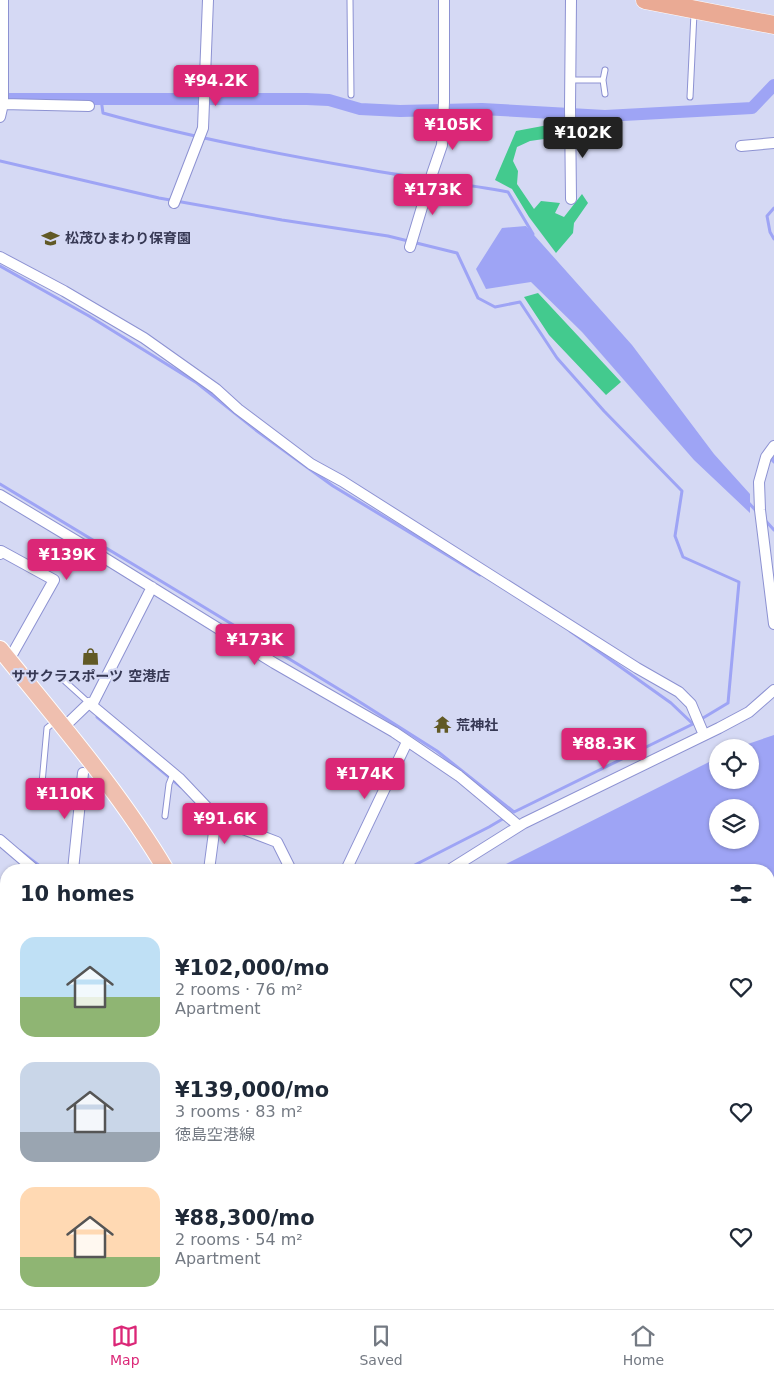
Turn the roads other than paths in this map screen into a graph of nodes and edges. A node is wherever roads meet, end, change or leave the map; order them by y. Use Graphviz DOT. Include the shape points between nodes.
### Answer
graph roads {
  1 [pos="2,0"];
  2 [pos="208,0"];
  3 [pos="350,0"];
  4 [pos="444,0"];
  5 [pos="571,0"];
  6 [pos="645,0"];
  7 [pos="691,7"];
  8 [pos="774,25"];
  9 [pos="605,70"];
  10 [pos="570,80"];
  11 [pos="603,80"];
  12 [pos="351,94"];
  13 [pos="605,94"];
  14 [pos="690,97"];
  15 [pos="3,104"];
  16 [pos="89,106"];
  17 [pos="0,117"];
  18 [pos="774,143"];
  19 [pos="741,146"];
  20 [pos="571,200"];
  21 [pos="174,203"];
  22 [pos="410,247"];
  23 [pos="0,257"];
  24 [pos="774,446"];
  25 [pos="0,495"];
  26 [pos="0,554"];
  27 [pos="152,587"];
  28 [pos="774,624"];
  29 [pos="4,655"];
  30 [pos="58,675"];
  31 [pos="774,690"];
  32 [pos="90,704"];
  33 [pos="60,724"];
  34 [pos="704,736"];
  35 [pos="407,742"];
  36 [pos="83,773"];
  37 [pos="174,773"];
  38 [pos="42,783"];
  39 [pos="165,816"];
  40 [pos="216,817"];
  41 [pos="519,826"];
  42 [pos="0,840"];
  43 [pos="28,864"];
  44 [pos="73,864"];
  45 [pos="162,864"];
  46 [pos="210,864"];
  47 [pos="288,864"];
  48 [pos="349,864"];
  49 [pos="459,864"];
  1 -- 15 [label="street"];
  2 -- 21 [label="street" via="203,128"];
  3 -- 12 [label="lane"];
  4 -- 22 [label="street" via="442,144"];
  5 -- 10 [label="street"];
  6 -- 7 [label="highway"];
  7 -- 8 [label="highway"];
  7 -- 14 [label="lane"];
  9 -- 11 [label="lane"];
  10 -- 11 [label="lane"];
  10 -- 20 [label="street"];
  11 -- 13 [label="lane"];
  15 -- 16 [label="street"];
  15 -- 17 [label="street"];
  18 -- 19 [label="street"];
  23 -- 34 [label="street" via="144,338 216,389 311,464 342,480 637,668 680,692 691,704"];
  24 -- 28 [label="street" via="766,457 759,482"];
  25 -- 27 [label="street"];
  26 -- 29 [label="street" via="1,551 54,580"];
  27 -- 32 [label="street"];
  27 -- 35 [label="street"];
  29 -- 33 [label="main road"];
  30 -- 32 [label="lane"];
  31 -- 34 [label="street" via="749,712"];
  32 -- 33 [label="street"];
  32 -- 37 [label="street"];
  33 -- 38 [label="lane" via="47,728"];
  33 -- 45 [label="main road" via="115,792"];
  34 -- 41 [label="street"];
  35 -- 41 [label="street" via="459,776"];
  35 -- 48 [label="street"];
  36 -- 44 [label="street"];
  37 -- 39 [label="lane" via="169,784"];
  37 -- 40 [label="street"];
  40 -- 46 [label="street"];
  40 -- 47 [label="street" via="277,842"];
  41 -- 49 [label="street"];
  42 -- 43 [label="street"];
}
